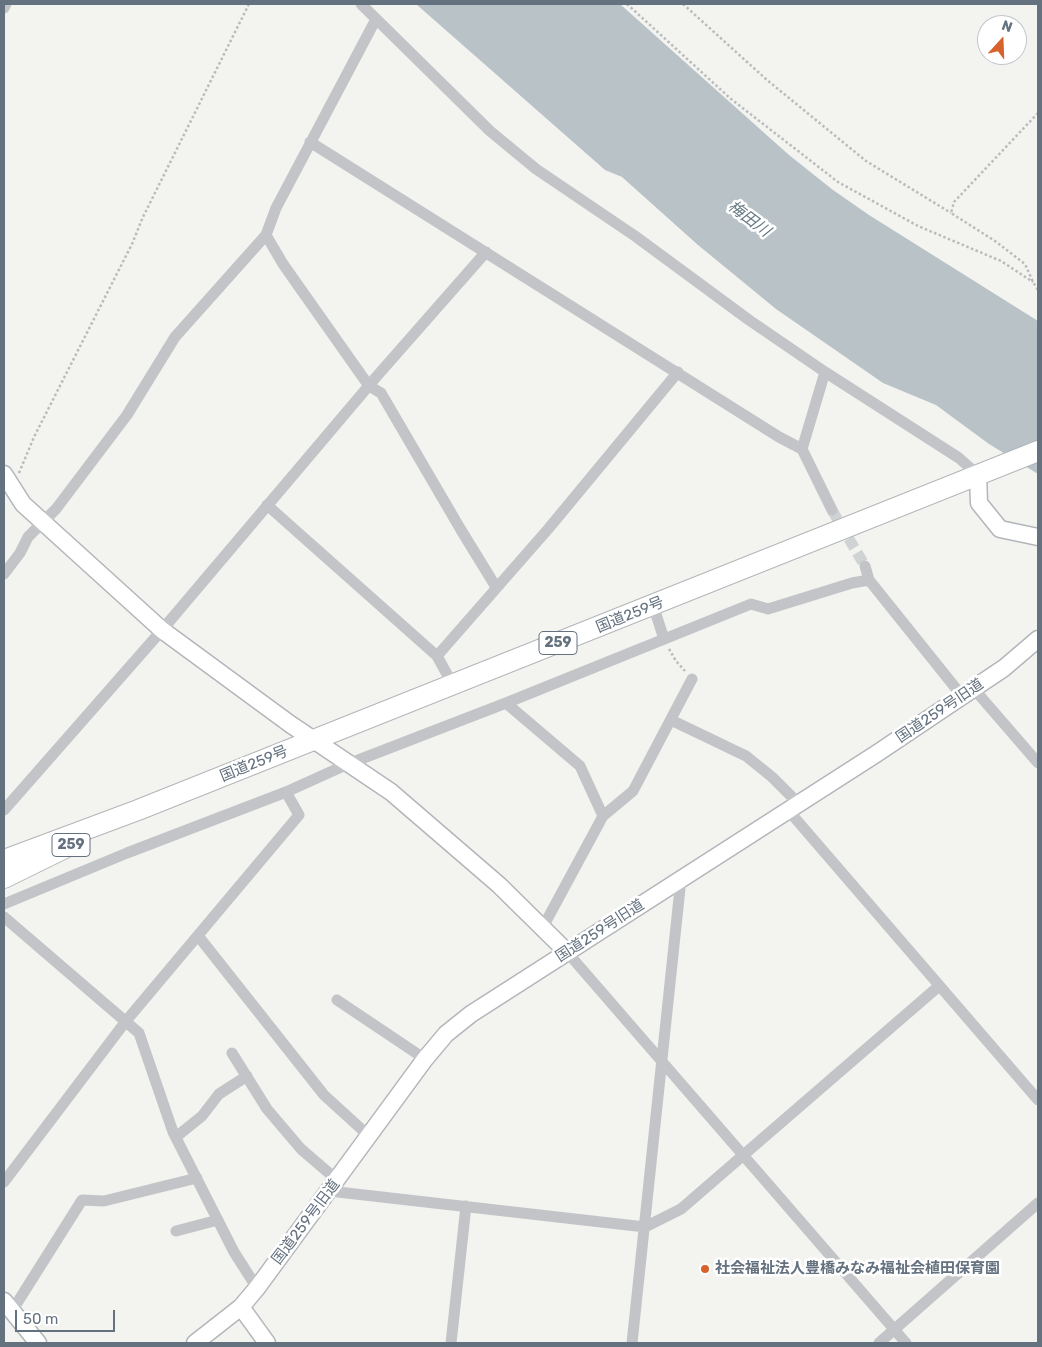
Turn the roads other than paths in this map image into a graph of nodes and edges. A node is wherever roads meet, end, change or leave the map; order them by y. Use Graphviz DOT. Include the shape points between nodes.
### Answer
graph roads {
  1 [pos="6,4"];
  2 [pos="361,4"];
  3 [pos="4,8"];
  4 [pos="376,19"];
  5 [pos="310,142"];
  6 [pos="266,235"];
  7 [pos="486,252"];
  8 [pos="678,372"];
  9 [pos="825,372"];
  10 [pos="369,386"];
  11 [pos="802,449"];
  12 [pos="1038,451"];
  13 [pos="978,475"];
  14 [pos="8,481"];
  15 [pos="267,504"];
  16 [pos="832,510"];
  17 [pos="43,522"];
  18 [pos="1038,537"];
  19 [pos="864,566"];
  20 [pos="4,574"];
  21 [pos="869,580"];
  22 [pos="496,587"];
  23 [pos="653,605"];
  24 [pos="162,630"];
  25 [pos="664,639"];
  26 [pos="1038,639"];
  27 [pos="437,656"];
  28 [pos="692,680"];
  29 [pos="453,685"];
  30 [pos="968,692"];
  31 [pos="506,703"];
  32 [pos="671,720"];
  33 [pos="314,740"];
  34 [pos="1038,763"];
  35 [pos="348,764"];
  36 [pos="286,792"];
  37 [pos="793,806"];
  38 [pos="4,810"];
  39 [pos="138,810"];
  40 [pos="603,816"];
  41 [pos="4,860"];
  42 [pos="4,878"];
  43 [pos="681,879"];
  44 [pos="4,904"];
  45 [pos="4,916"];
  46 [pos="543,927"];
  47 [pos="199,937"];
  48 [pos="567,952"];
  49 [pos="939,986"];
  50 [pos="337,1000"];
  51 [pos="126,1022"];
  52 [pos="232,1053"];
  53 [pos="426,1059"];
  54 [pos="661,1061"];
  55 [pos="246,1076"];
  56 [pos="1038,1100"];
  57 [pos="369,1136"];
  58 [pos="176,1137"];
  59 [pos="744,1156"];
  60 [pos="196,1178"];
  61 [pos="4,1182"];
  62 [pos="333,1185"];
  63 [pos="1038,1202"];
  64 [pos="466,1206"];
  65 [pos="218,1220"];
  66 [pos="645,1227"];
  67 [pos="176,1231"];
  68 [pos="257,1288"];
  69 [pos="8,1306"];
  70 [pos="241,1307"];
  71 [pos="894,1330"];
  72 [pos="38,1343"];
  73 [pos="195,1343"];
  74 [pos="267,1343"];
  75 [pos="451,1343"];
  76 [pos="632,1343"];
  77 [pos="879,1343"];
  78 [pos="906,1343"];
  1 -- 3 [label="street"];
  2 -- 4 [label="street"];
  4 -- 5 [label="street"];
  4 -- 9 [label="street" via="490,131 536,169"];
  5 -- 6 [label="street" via="276,208"];
  5 -- 7 [label="street"];
  6 -- 10 [label="street"];
  6 -- 17 [label="street" via="176,337 127,415"];
  7 -- 8 [label="street"];
  7 -- 10 [label="street"];
  8 -- 11 [label="street"];
  8 -- 22 [label="street"];
  9 -- 11 [label="street"];
  9 -- 13 [label="street" via="959,458"];
  10 -- 15 [label="street"];
  10 -- 22 [label="street" via="381,393"];
  11 -- 16 [label="street"];
  12 -- 13 [label="highway, 国道259号 / 259"];
  13 -- 18 [label="street" via="980,503 1000,528"];
  13 -- 23 [label="highway, 国道259号 / 259"];
  14 -- 17 [label="street" via="23,504"];
  15 -- 24 [label="street"];
  15 -- 27 [label="street"];
  17 -- 20 [label="street" via="28,537"];
  17 -- 24 [label="street"];
  19 -- 21 [label="street"];
  21 -- 25 [label="street" via="768,609 751,604"];
  21 -- 30 [label="street"];
  22 -- 27 [label="street"];
  23 -- 25 [label="street"];
  23 -- 29 [label="highway, 国道259号 / 259"];
  24 -- 33 [label="street"];
  24 -- 38 [label="street"];
  25 -- 31 [label="street"];
  26 -- 30 [label="street, 国道259号旧道" via="1004,668"];
  27 -- 29 [label="street"];
  28 -- 32 [label="street"];
  29 -- 33 [label="highway, 国道259号 / 259"];
  30 -- 34 [label="street"];
  30 -- 37 [label="street, 国道259号旧道"];
  31 -- 35 [label="street"];
  31 -- 40 [label="street" via="580,766"];
  32 -- 37 [label="street" via="746,756 772,777"];
  32 -- 40 [label="street" via="634,791"];
  33 -- 35 [label="street"];
  33 -- 39 [label="highway, 国道259号 / 259"];
  35 -- 36 [label="street"];
  35 -- 46 [label="street" via="391,792 500,885"];
  36 -- 44 [label="street"];
  36 -- 47 [label="street" via="299,816"];
  37 -- 43 [label="street, 国道259号旧道"];
  37 -- 49 [label="street"];
  39 -- 41 [label="highway, 国道259号 / 259"];
  39 -- 42 [label="highway, 国道259号 / 259"];
  40 -- 46 [label="street"];
  43 -- 48 [label="street, 国道259号旧道"];
  43 -- 54 [label="street"];
  45 -- 51 [label="street"];
  46 -- 48 [label="street"];
  47 -- 51 [label="street"];
  47 -- 57 [label="street" via="324,1095"];
  48 -- 53 [label="street, 国道259号旧道" via="471,1014 446,1034"];
  48 -- 54 [label="street"];
  49 -- 56 [label="street"];
  49 -- 59 [label="street"];
  50 -- 53 [label="street"];
  51 -- 58 [label="street" via="139,1033"];
  51 -- 61 [label="street"];
  52 -- 55 [label="street"];
  53 -- 57 [label="street, 国道259号旧道"];
  54 -- 59 [label="street"];
  54 -- 66 [label="street"];
  55 -- 58 [label="street" via="219,1094 202,1116"];
  55 -- 62 [label="street" via="267,1109"];
  57 -- 62 [label="street, 国道259号旧道"];
  58 -- 60 [label="street"];
  59 -- 66 [label="street" via="681,1209"];
  59 -- 71 [label="street"];
  60 -- 65 [label="street"];
  60 -- 69 [label="street" via="104,1201 82,1200"];
  62 -- 64 [label="street"];
  62 -- 68 [label="street, 国道259号旧道"];
  63 -- 71 [label="street"];
  64 -- 66 [label="street"];
  64 -- 75 [label="street"];
  65 -- 67 [label="street"];
  65 -- 68 [label="street"];
  66 -- 76 [label="street"];
  68 -- 70 [label="street, 国道259号旧道"];
  69 -- 72 [label="street"];
  70 -- 73 [label="street, 国道259号旧道"];
  70 -- 74 [label="street"];
  71 -- 77 [label="street"];
  71 -- 78 [label="street"];
}
